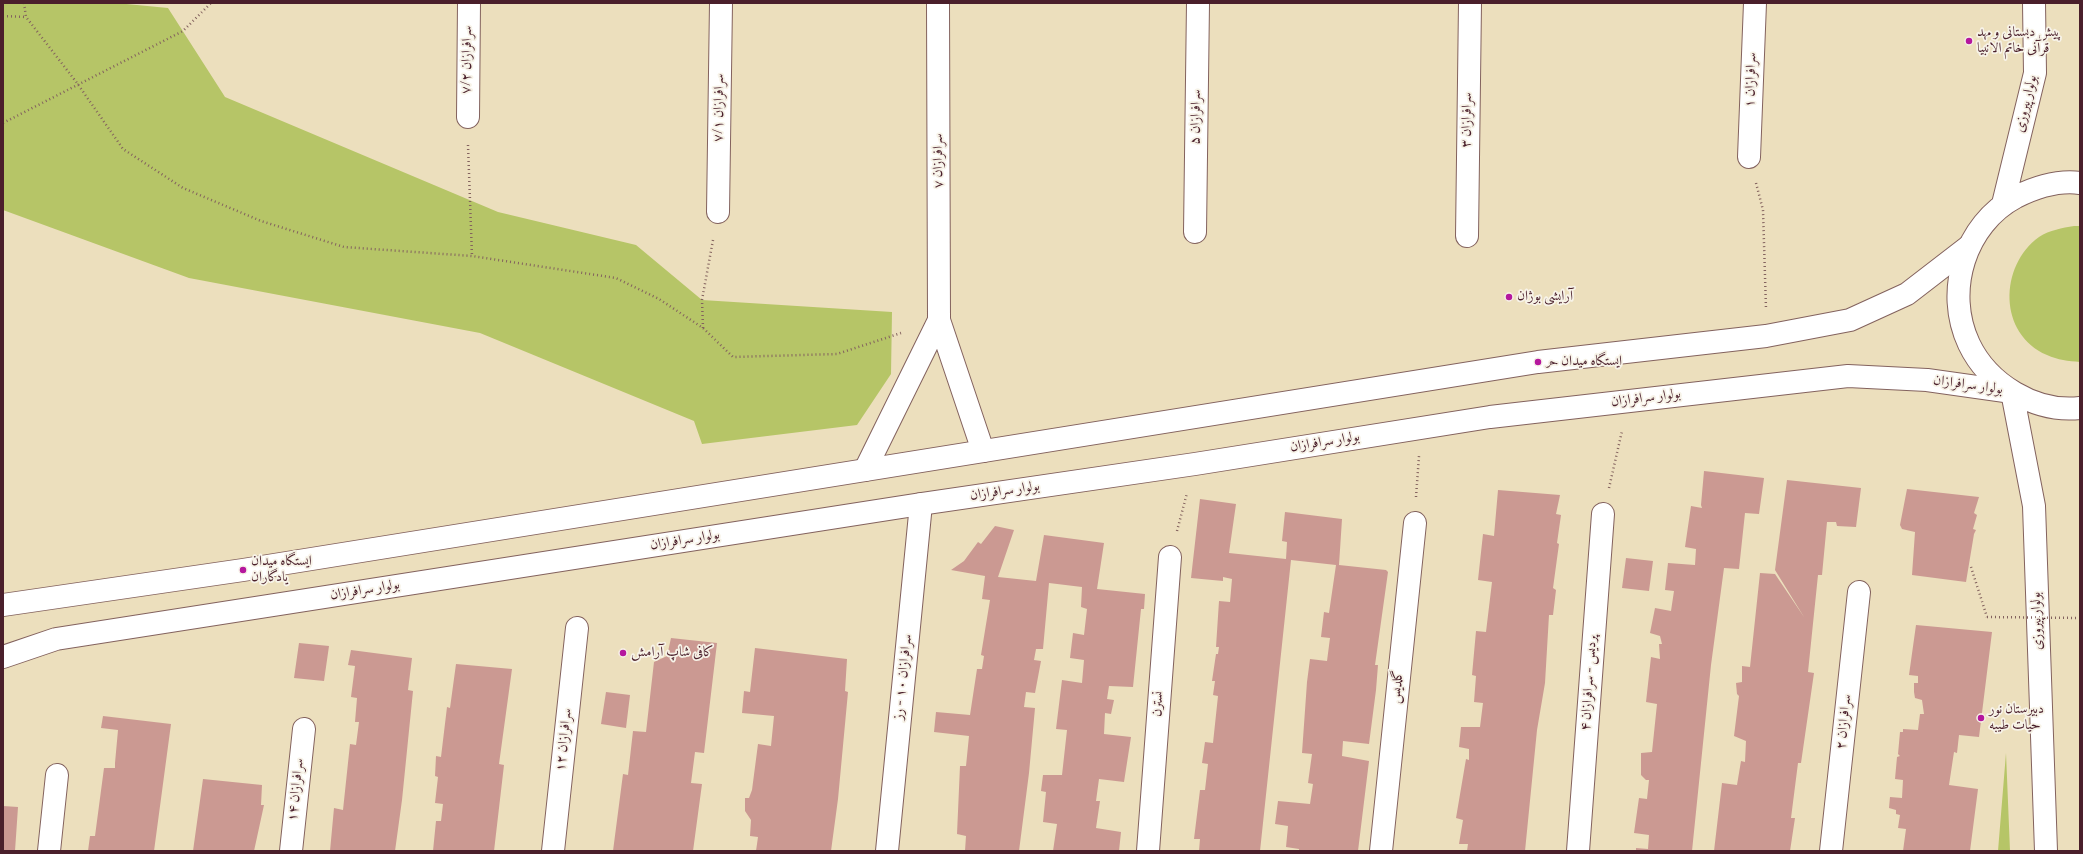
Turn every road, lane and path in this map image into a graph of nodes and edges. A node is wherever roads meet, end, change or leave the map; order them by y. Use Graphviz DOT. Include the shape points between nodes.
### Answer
graph roads {
  1 [pos="24,3"];
  2 [pos="211,3"];
  3 [pos="469,3"];
  4 [pos="721,3"];
  5 [pos="938,3"];
  6 [pos="1198,3"];
  7 [pos="1470,3"];
  8 [pos="1755,3"];
  9 [pos="2034,3"];
  10 [pos="3,16"];
  11 [pos="26,17"];
  12 [pos="77,84"];
  13 [pos="468,117"];
  14 [pos="3,123"];
  15 [pos="1749,157"];
  16 [pos="2080,183"];
  17 [pos="2003,204"];
  18 [pos="718,212"];
  19 [pos="1195,232"];
  20 [pos="1467,236"];
  21 [pos="1968,248"];
  22 [pos="472,256"];
  23 [pos="939,320"];
  24 [pos="703,328"];
  25 [pos="1766,336"];
  26 [pos="2012,392"];
  27 [pos="1628,401"];
  28 [pos="2080,408"];
  29 [pos="1421,428"];
  30 [pos="983,451"];
  31 [pos="1195,464"];
  32 [pos="865,470"];
  33 [pos="922,504"];
  34 [pos="1603,514"];
  35 [pos="1415,523"];
  36 [pos="1170,557"];
  37 [pos="1971,567"];
  38 [pos="1859,592"];
  39 [pos="3,604"];
  40 [pos="2080,618"];
  41 [pos="577,628"];
  42 [pos="3,657"];
  43 [pos="304,729"];
  44 [pos="57,775"];
  45 [pos="49,851"];
  46 [pos="291,851"];
  47 [pos="553,851"];
  48 [pos="887,851"];
  49 [pos="1148,851"];
  50 [pos="1381,851"];
  51 [pos="1578,851"];
  52 [pos="1831,851"];
  53 [pos="2046,851"];
  1 -- 11 [label="path"];
  2 -- 12 [label="path" via="183,30"];
  3 -- 13 [label="main road, سرافرازان ۷/۲"];
  4 -- 18 [label="main road, سرافرازان ۷/۱"];
  5 -- 23 [label="main road, سرافرازان ۷"];
  6 -- 19 [label="main road, سرافرازان ۵"];
  7 -- 20 [label="main road, سرافرازان ۳"];
  8 -- 15 [label="main road, سرافرازان ۱"];
  9 -- 17 [label="main road, بولوار پیروزی" via="2035,73"];
  10 -- 11 [label="path"];
  11 -- 12 [label="path"];
  12 -- 14 [label="path"];
  12 -- 22 [label="path" via="123,149 183,188 261,221 344,247"];
  13 -- 22 [label="path"];
  15 -- 25 [label="path" via="1763,210"];
  16 -- 17 [label="main road" via="2068,182 2034,188"];
  17 -- 21 [label="main road" via="1983,223"];
  18 -- 24 [label="path" via="702,300"];
  21 -- 25 [label="main road" via="1907,294 1850,320"];
  21 -- 26 [label="main road" via="1959,280 1959,312 1969,344 1987,371"];
  22 -- 24 [label="path" via="616,278 659,298"];
  23 -- 24 [label="path" via="837,354 733,356"];
  23 -- 30 [label="main road"];
  23 -- 32 [label="main road"];
  25 -- 30 [label="main road" via="1538,362"];
  26 -- 27 [label="main road, بولوار سرافرازان" via="1927,380 1848,376"];
  26 -- 28 [label="main road" via="2040,405"];
  26 -- 53 [label="main road, بولوار پیروزی" via="2034,506"];
  27 -- 29 [label="main road, بولوار سرافرازان"];
  27 -- 34 [label="path"];
  29 -- 31 [label="main road, بولوار سرافرازان"];
  29 -- 35 [label="path"];
  30 -- 32 [label="main road"];
  31 -- 33 [label="main road, بولوار سرافرازان"];
  31 -- 36 [label="path"];
  32 -- 39 [label="main road" via="250,568"];
  33 -- 42 [label="main road, بولوار سرافرازان" via="56,639"];
  33 -- 48 [label="main road, سرافرازان ۱۰ - رز"];
  34 -- 51 [label="main road, پردیس - سرافرازان ۴"];
  35 -- 50 [label="main road, گلدیس"];
  36 -- 49 [label="main road, نسترن"];
  37 -- 40 [label="path, bridge" via="1987,617"];
  38 -- 52 [label="main road, سرافرازان ۲"];
  41 -- 47 [label="main road, سرافرازان ۱۲"];
  43 -- 46 [label="main road, سرافرازان ۱۴"];
  44 -- 45 [label="main road"];
}
